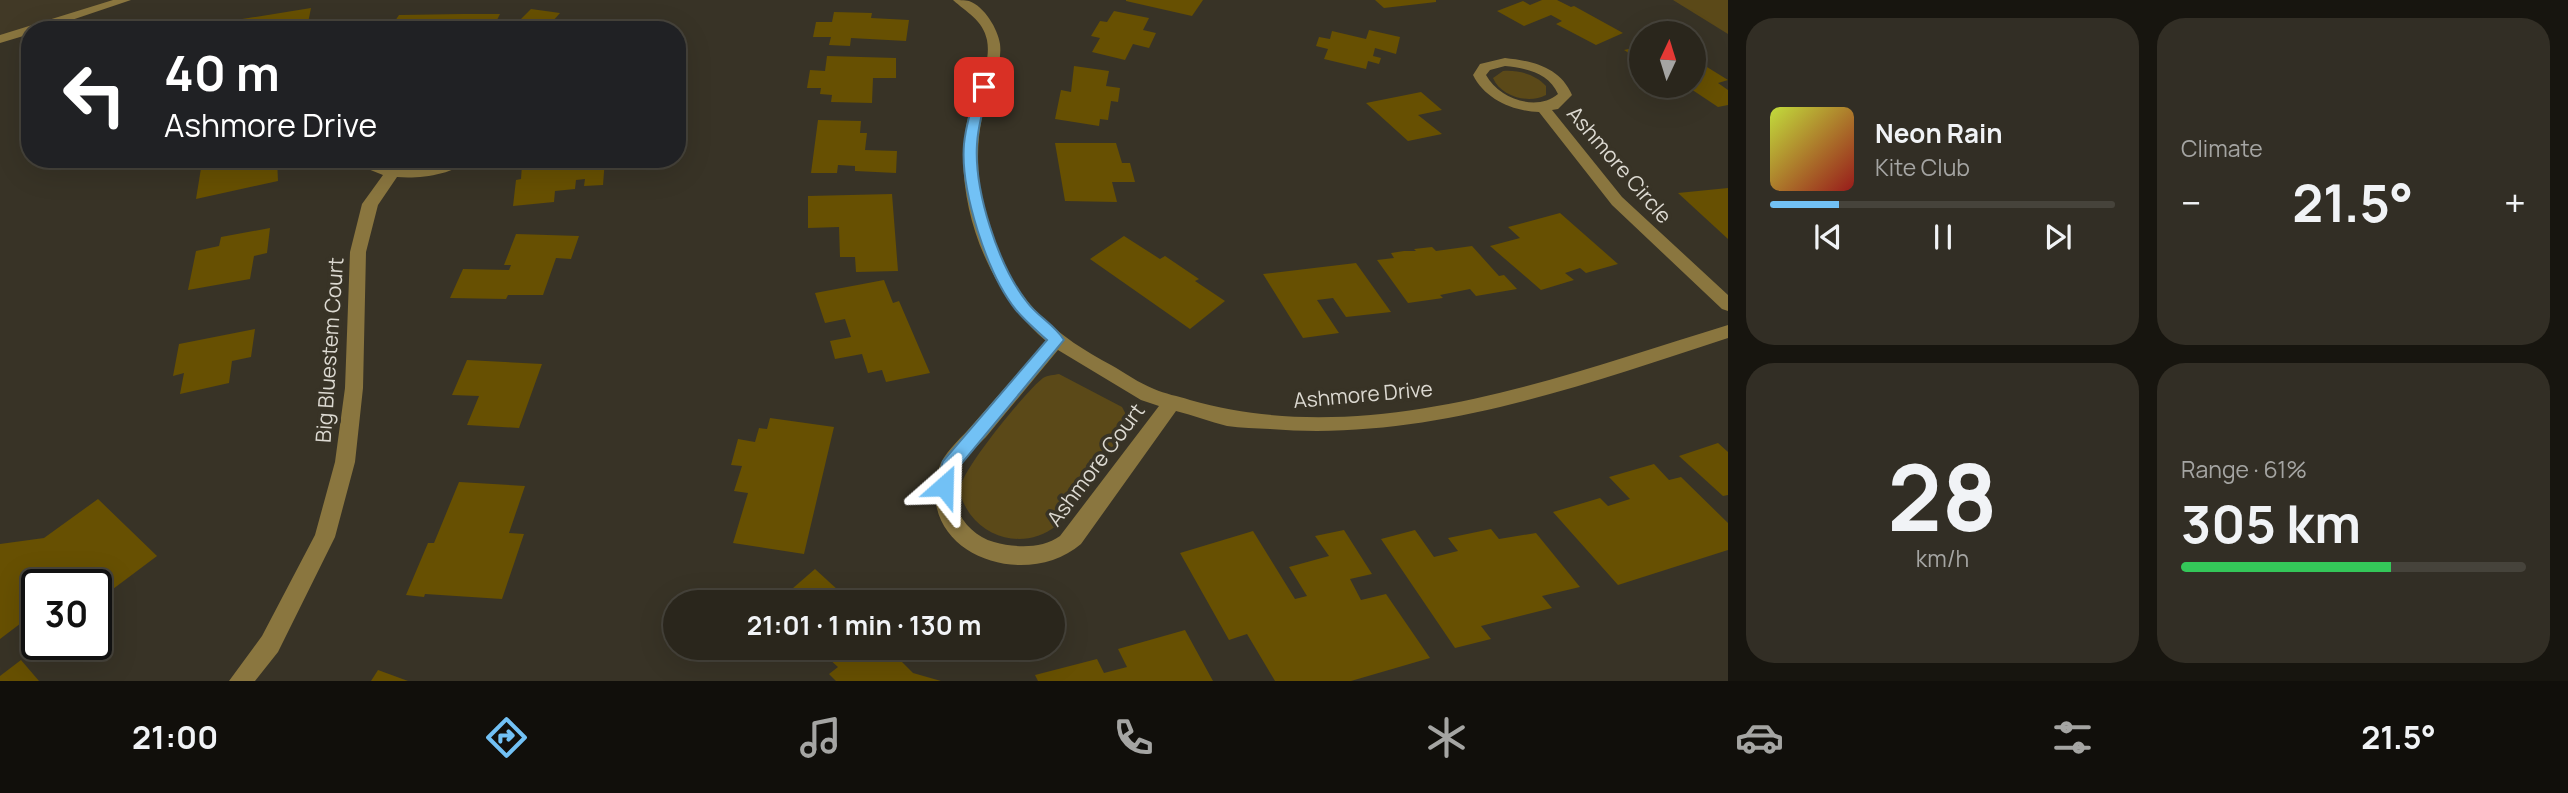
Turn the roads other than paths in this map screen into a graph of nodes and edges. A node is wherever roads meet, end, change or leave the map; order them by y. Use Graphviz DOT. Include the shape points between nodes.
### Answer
graph roads {
  1 [pos="125,0"];
  2 [pos="970,1"];
  3 [pos="58,21"];
  4 [pos="21,32"];
  5 [pos="0,39"];
  6 [pos="1542,107"];
  7 [pos="374,168"];
  8 [pos="441,168"];
  9 [pos="392,173"];
  10 [pos="1728,305"];
  11 [pos="1728,331"];
  12 [pos="1056,340"];
  13 [pos="1171,403"];
  14 [pos="242,681"];
  1 -- 3 [label="street"];
  2 -- 12 [label="street, Ashmore Drive" via="993,40 970,145 972,180 996,261 1021,306"];
  4 -- 5 [label="street"];
  6 -- 6 [label="street, Ashmore Circle" via="1501,99 1482,85 1479,71 1505,62 1546,73 1565,95 1554,106"];
  6 -- 10 [label="street, Ashmore Circle" via="1617,201"];
  7 -- 9 [label="street"];
  8 -- 9 [label="street"];
  9 -- 14 [label="street, Big Bluestem Court" via="370,204 358,252 354,388 345,463 325,537 270,645"];
  11 -- 13 [label="street, Ashmore Drive" via="1571,382 1467,408 1289,426 1222,417"];
  12 -- 13 [label="street, Ashmore Drive" via="1090,365"];
  12 -- 13 [label="street, Ashmore Court" via="949,466 946,505 954,526 972,543 1023,555 1062,547 1074,537"];
}
